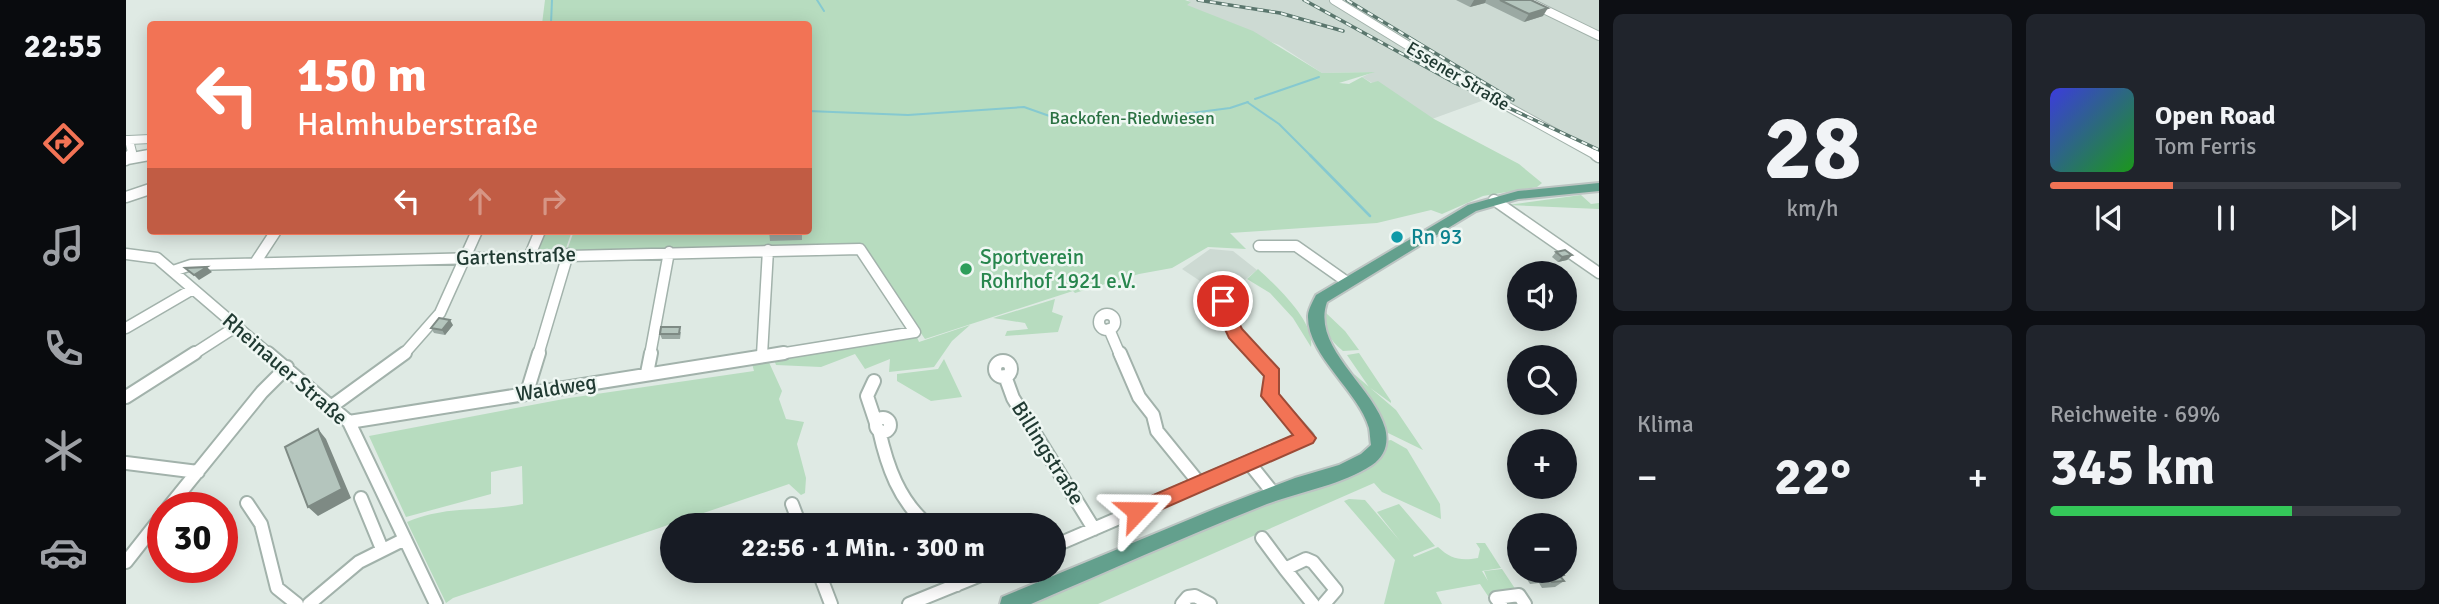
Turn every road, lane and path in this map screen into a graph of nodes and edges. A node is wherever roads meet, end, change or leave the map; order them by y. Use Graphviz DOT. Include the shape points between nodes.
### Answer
graph roads {
  1 [pos="1334,0"];
  2 [pos="1525,0"];
  3 [pos="1599,36"];
  4 [pos="147,139"];
  5 [pos="128,140"];
  6 [pos="147,156"];
  7 [pos="1599,159"];
  8 [pos="127,160"];
  9 [pos="1599,187"];
  10 [pos="147,190"];
  11 [pos="126,197"];
  12 [pos="1494,200"];
  13 [pos="273,235"];
  14 [pos="475,235"];
  15 [pos="538,235"];
  16 [pos="1258,246"];
  17 [pos="768,250"];
  18 [pos="669,252"];
  19 [pos="126,254"];
  20 [pos="568,254"];
  21 [pos="530,255"];
  22 [pos="465,258"];
  23 [pos="255,263"];
  24 [pos="173,271"];
  25 [pos="1599,272"];
  26 [pos="1347,282"];
  27 [pos="192,289"];
  28 [pos="1226,314"];
  29 [pos="237,326"];
  30 [pos="126,328"];
  31 [pos="1109,329"];
  32 [pos="915,332"];
  33 [pos="762,355"];
  34 [pos="286,367"];
  35 [pos="647,373"];
  36 [pos="1005,376"];
  37 [pos="874,381"];
  38 [pos="527,392"];
  39 [pos="126,397"];
  40 [pos="332,406"];
  41 [pos="349,422"];
  42 [pos="126,463"];
  43 [pos="1250,464"];
  44 [pos="198,472"];
  45 [pos="1200,484"];
  46 [pos="181,492"];
  47 [pos="1274,494"];
  48 [pos="360,498"];
  49 [pos="247,503"];
  50 [pos="792,504"];
  51 [pos="795,513"];
  52 [pos="913,513"];
  53 [pos="1094,529"];
  54 [pos="147,535"];
  55 [pos="1262,538"];
  56 [pos="405,539"];
  57 [pos="1066,541"];
  58 [pos="382,549"];
  59 [pos="126,562"];
  60 [pos="1285,569"];
  61 [pos="823,583"];
  62 [pos="962,583"];
  63 [pos="1044,583"];
  64 [pos="957,585"];
  65 [pos="1047,588"];
  66 [pos="297,604"];
  67 [pos="309,604"];
  68 [pos="436,604"];
  69 [pos="831,604"];
  70 [pos="909,604"];
  71 [pos="1009,604"];
  72 [pos="1182,604"];
  73 [pos="1210,604"];
  74 [pos="1313,604"];
  75 [pos="1324,604"];
  76 [pos="1500,604"];
  77 [pos="1525,604"];
  1 -- 7 [label="street, Essener Straße"];
  2 -- 3 [label="street"];
  4 -- 5 [label="street"];
  5 -- 8 [label="street" via="132,152"];
  6 -- 8 [label="street"];
  9 -- 12 [label="main road"];
  10 -- 11 [label="street"];
  12 -- 25 [label="street"];
  12 -- 26 [label="main road" via="1457,215"];
  13 -- 23 [label="street"];
  14 -- 22 [label="street"];
  15 -- 21 [label="street"];
  16 -- 26 [label="street" via="1297,246"];
  17 -- 18 [label="street, Gartenstraße"];
  17 -- 32 [label="street, Gartenstraße" via="860,249"];
  17 -- 33 [label="street"];
  18 -- 20 [label="street, Gartenstraße"];
  18 -- 35 [label="street"];
  19 -- 24 [label="street, Rheinauer Straße" via="152,256"];
  20 -- 21 [label="street, Gartenstraße"];
  20 -- 38 [label="street"];
  21 -- 22 [label="street, Gartenstraße"];
  22 -- 23 [label="street, Gartenstraße"];
  22 -- 40 [label="street" via="433,323 407,350"];
  23 -- 24 [label="street, Gartenstraße" via="191,265"];
  24 -- 27 [label="street, Rheinauer Straße"];
  26 -- 47 [label="main road" via="1321,299 1314,319 1373,419 1379,444 1375,455 1361,463"];
  27 -- 29 [label="street, Rheinauer Straße"];
  27 -- 30 [label="street"];
  28 -- 43 [label="street" via="1235,333 1272,374 1270,396 1307,438"];
  29 -- 34 [label="street, Rheinauer Straße"];
  29 -- 39 [label="street"];
  31 -- 45 [label="street" via="1157,431"];
  32 -- 33 [label="street, Waldweg"];
  33 -- 35 [label="street, Waldweg"];
  34 -- 40 [label="street, Rheinauer Straße"];
  34 -- 44 [label="street"];
  35 -- 38 [label="street, Waldweg"];
  36 -- 53 [label="street, Billingstraße" via="1013,398"];
  37 -- 52 [label="street" via="867,396 885,458"];
  38 -- 41 [label="street, Waldweg"];
  40 -- 41 [label="street, Rheinauer Straße"];
  41 -- 56 [label="street, Rheinauer Straße"];
  42 -- 44 [label="street"];
  43 -- 45 [label="street"];
  43 -- 47 [label="street"];
  44 -- 46 [label="street"];
  45 -- 53 [label="street"];
  47 -- 65 [label="main road"];
  48 -- 58 [label="street"];
  49 -- 66 [label="street" via="261,524 277,588"];
  50 -- 51 [label="street"];
  53 -- 57 [label="street"];
  54 -- 59 [label="street"];
  55 -- 60 [label="street"];
  56 -- 58 [label="street"];
  56 -- 68 [label="street, Rheinauer Straße"];
  58 -- 67 [label="street"];
  60 -- 74 [label="street"];
  60 -- 75 [label="street" via="1306,559 1313,562 1336,590"];
  61 -- 69 [label="street"];
  62 -- 64 [label="street"];
  63 -- 65 [label="street"];
  64 -- 70 [label="street"];
  65 -- 71 [label="main road"];
  72 -- 73 [label="street" via="1195,596"];
  76 -- 77 [label="street" via="1496,598 1519,595"];
}
